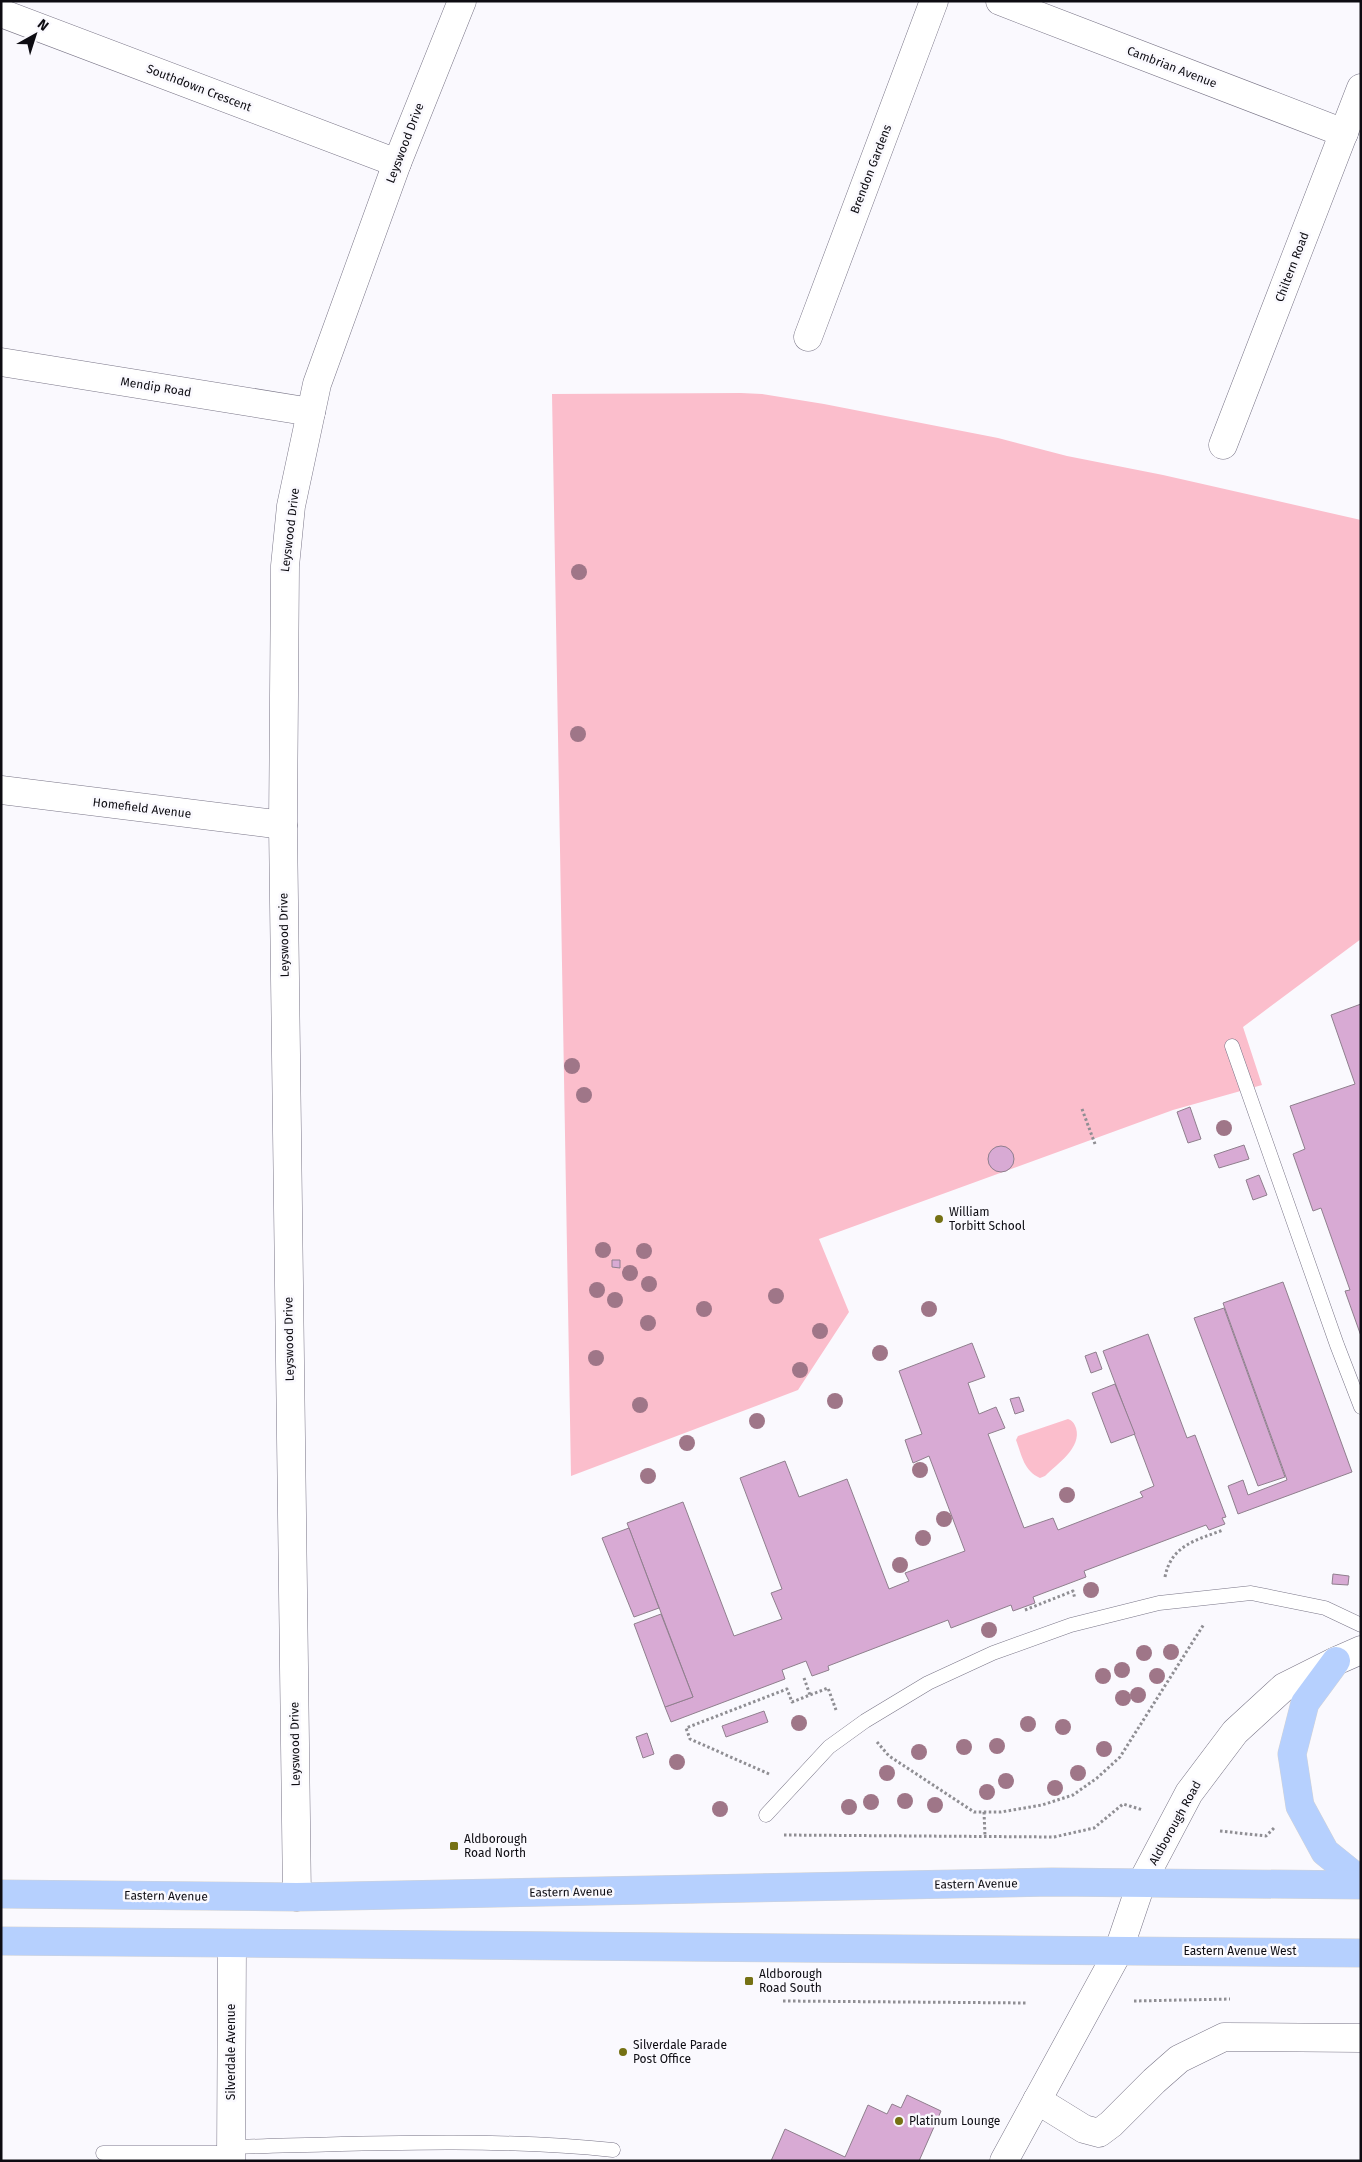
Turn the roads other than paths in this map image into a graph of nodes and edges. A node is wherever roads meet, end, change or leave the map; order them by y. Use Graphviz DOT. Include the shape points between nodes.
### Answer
graph roads {
  1 [pos="462,1"];
  2 [pos="934,1"];
  3 [pos="1000,1"];
  4 [pos="1,13"];
  5 [pos="1361,88"];
  6 [pos="1344,133"];
  7 [pos="397,163"];
  8 [pos="808,338"];
  9 [pos="1,362"];
  10 [pos="311,412"];
  11 [pos="1223,445"];
  12 [pos="1,790"];
  13 [pos="282,825"];
  14 [pos="1232,1046"];
  15 [pos="1361,1407"];
  16 [pos="1361,1625"];
  17 [pos="1361,1650"];
  18 [pos="1336,1661"];
  19 [pos="766,1815"];
  20 [pos="1361,1881"];
  21 [pos="1141,1884"];
  22 [pos="1361,1885"];
  23 [pos="1,1894"];
  24 [pos="297,1898"];
  25 [pos="1,1941"];
  26 [pos="232,1944"];
  27 [pos="1118,1952"];
  28 [pos="1361,1953"];
  29 [pos="1361,2038"];
  30 [pos="1037,2100"];
  31 [pos="612,2150"];
  32 [pos="103,2153"];
  33 [pos="231,2154"];
  34 [pos="1004,2161"];
  1 -- 7 [label="street, Leyswood Drive"];
  2 -- 8 [label="street, Brendon Gardens"];
  3 -- 6 [label="street, Cambrian Avenue"];
  4 -- 7 [label="street, Southdown Crescent"];
  5 -- 6 [label="street, Chiltern Road"];
  6 -- 11 [label="street, Chiltern Road"];
  7 -- 10 [label="street, Leyswood Drive" via="317,384"];
  9 -- 10 [label="street, Mendip Road"];
  10 -- 13 [label="street, Leyswood Drive" via="291,506 285,566"];
  12 -- 13 [label="street, Homefield Avenue"];
  13 -- 24 [label="street, Leyswood Drive"];
  14 -- 15 [label="lane"];
  16 -- 19 [label="lane" via="1325,1608 1251,1593 1168,1602 1071,1625 993,1653 928,1682 857,1726 829,1747"];
  17 -- 18 [label="street, Aldborough Road"];
  18 -- 20 [label="highway" via="1305,1703 1292,1754 1300,1806 1325,1852"];
  18 -- 21 [label="street, Aldborough Road" via="1284,1687 1235,1732 1189,1792"];
  21 -- 22 [label="highway"];
  21 -- 24 [label="highway, Eastern Avenue" via="1042,1882"];
  21 -- 27 [label="street, Aldborough Road"];
  23 -- 24 [label="highway, Eastern Avenue"];
  25 -- 26 [label="highway"];
  26 -- 27 [label="highway"];
  26 -- 33 [label="street, Silverdale Avenue"];
  27 -- 28 [label="highway, Eastern Avenue West"];
  27 -- 30 [label="street"];
  29 -- 30 [label="street" via="1224,2037 1179,2059 1099,2133 1084,2129"];
  30 -- 34 [label="street"];
  31 -- 33 [label="lane" via="554,2144 401,2143"];
  32 -- 33 [label="lane"];
}
